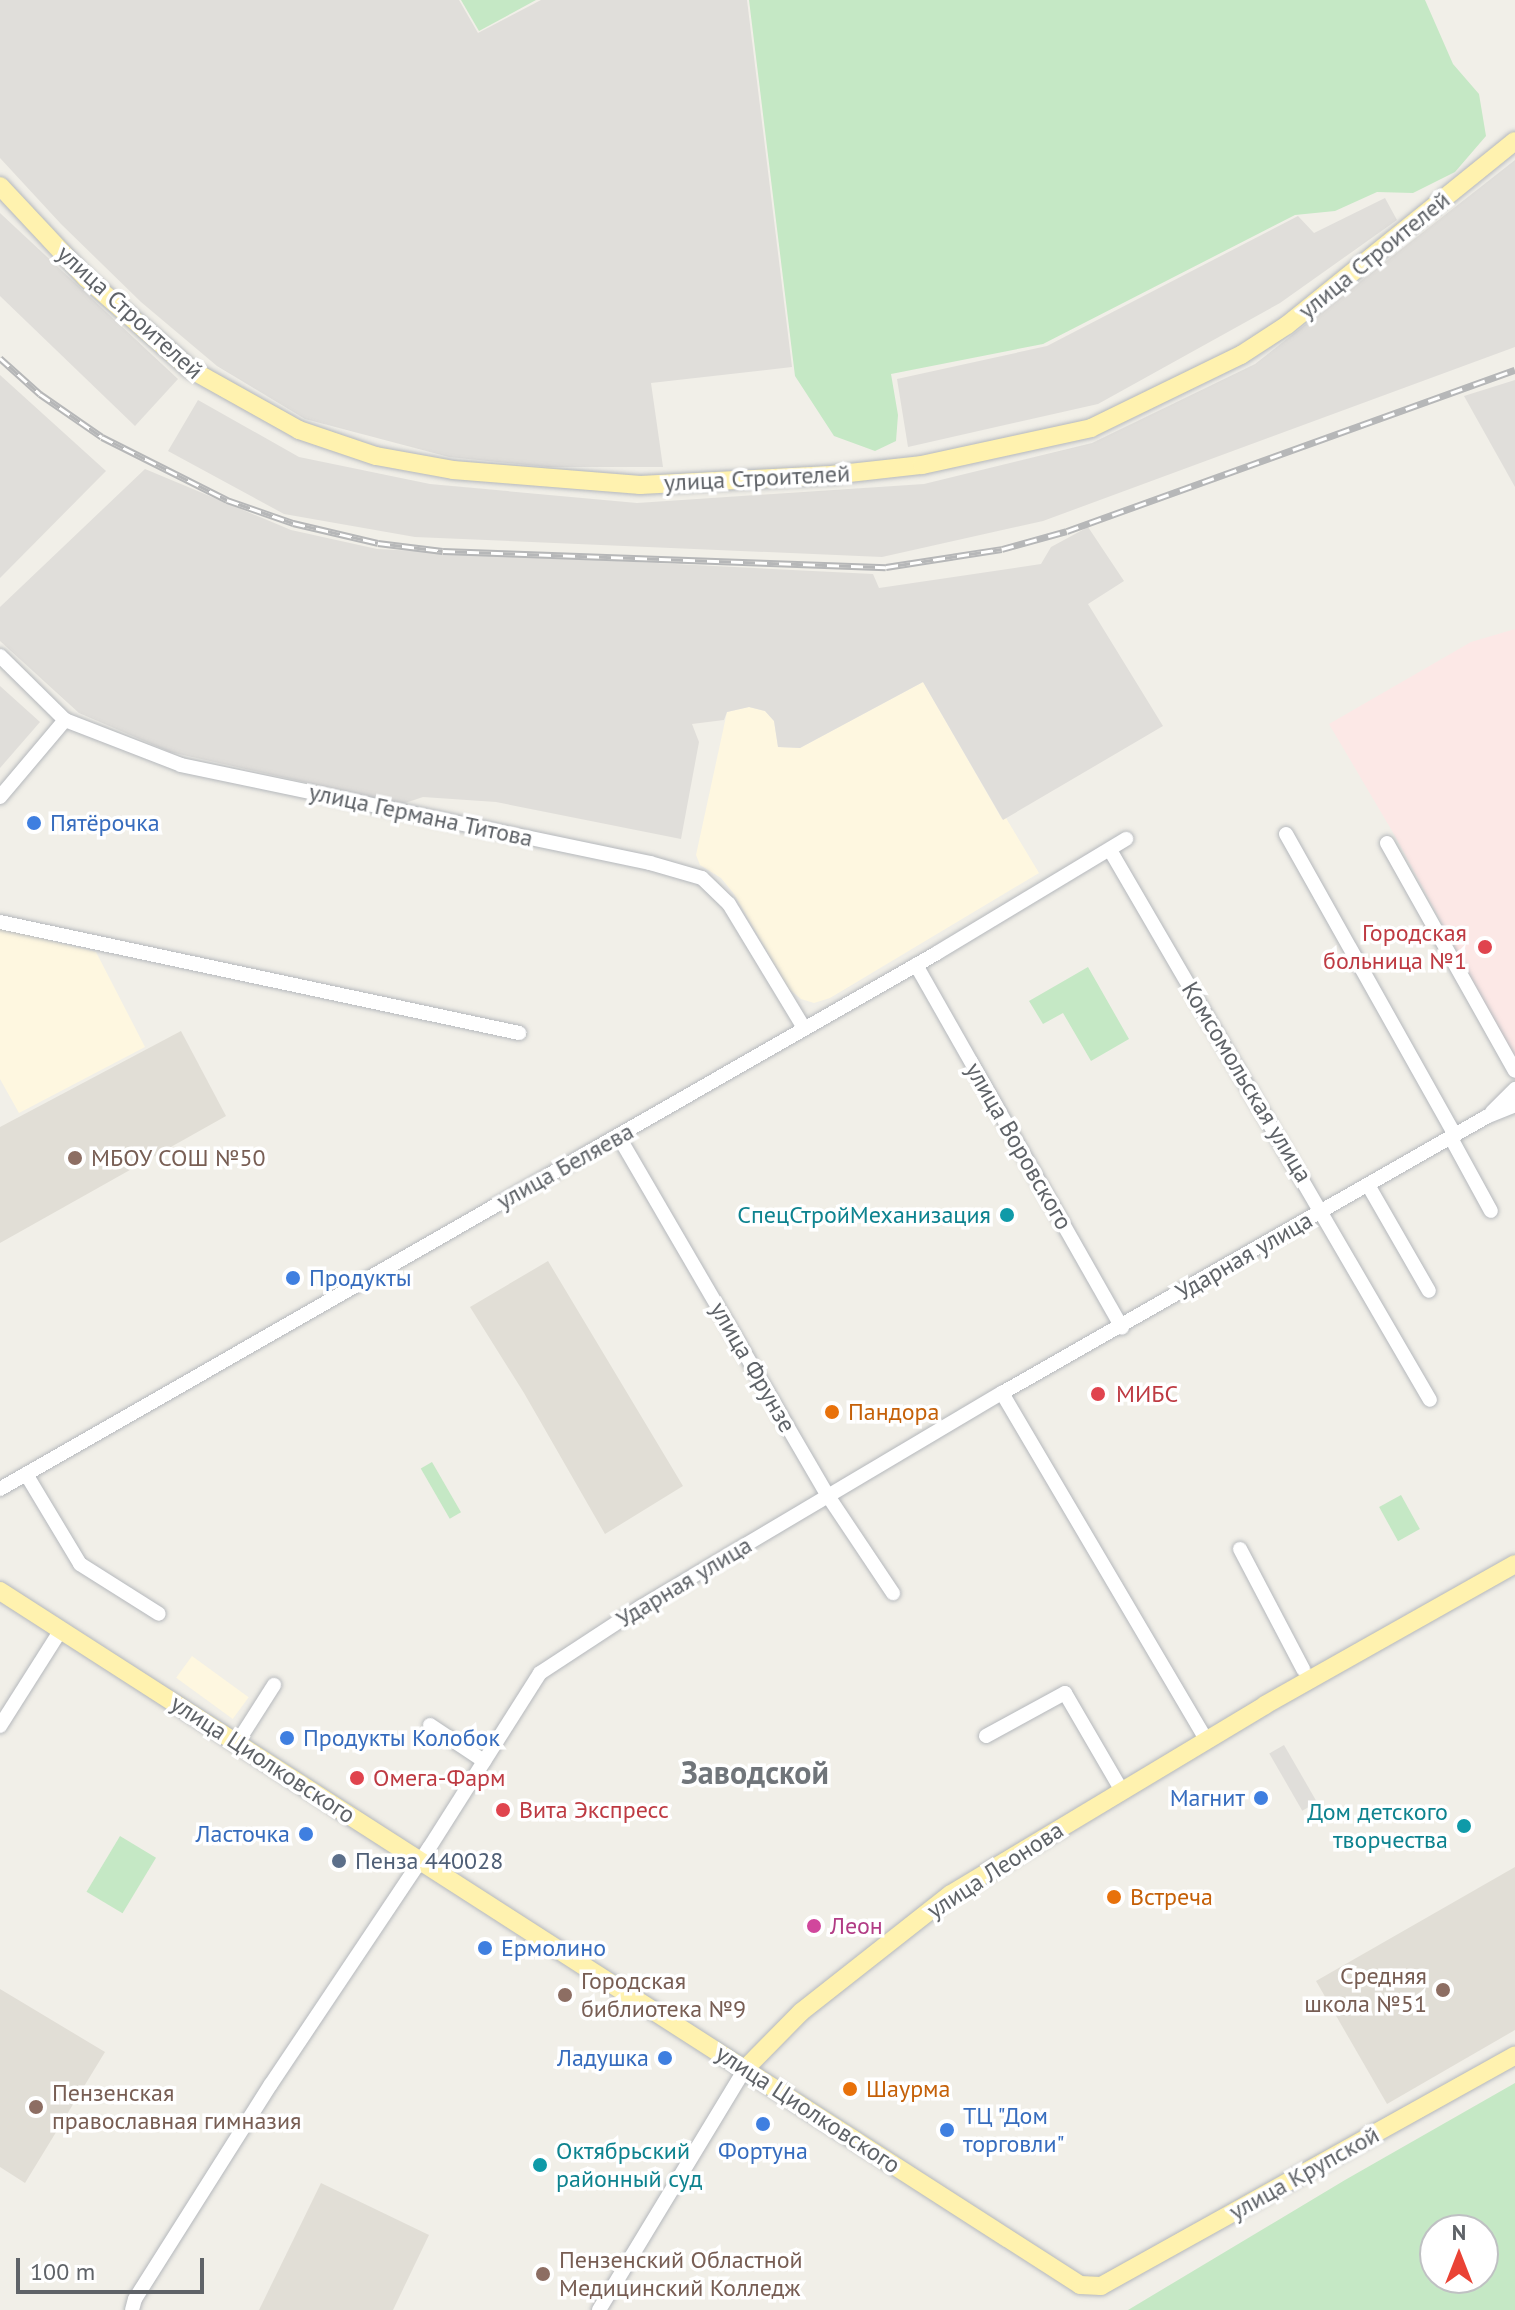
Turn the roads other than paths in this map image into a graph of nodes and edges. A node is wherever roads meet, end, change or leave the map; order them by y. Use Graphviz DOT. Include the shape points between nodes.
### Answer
graph roads {
  1 [pos="1515,141"];
  2 [pos="0,186"];
  3 [pos="0,656"];
  4 [pos="65,720"];
  5 [pos="0,797"];
  6 [pos="1286,834"];
  7 [pos="1126,839"];
  8 [pos="1387,843"];
  9 [pos="1110,850"];
  10 [pos="0,922"];
  11 [pos="916,965"];
  12 [pos="804,1028"];
  13 [pos="519,1033"];
  14 [pos="1515,1071"];
  15 [pos="1515,1089"];
  16 [pos="1515,1105"];
  17 [pos="1486,1117"];
  18 [pos="1453,1136"];
  19 [pos="619,1137"];
  20 [pos="1368,1185"];
  21 [pos="1323,1211"];
  22 [pos="1491,1211"];
  23 [pos="1429,1291"];
  24 [pos="1122,1327"];
  25 [pos="1002,1393"];
  26 [pos="1430,1400"];
  27 [pos="26,1474"];
  28 [pos="0,1489"];
  29 [pos="828,1496"];
  30 [pos="1240,1549"];
  31 [pos="1515,1564"];
  32 [pos="0,1591"];
  33 [pos="893,1593"];
  34 [pos="159,1614"];
  35 [pos="61,1630"];
  36 [pos="1303,1669"];
  37 [pos="274,1685"];
  38 [pos="430,1725"];
  39 [pos="0,1726"];
  40 [pos="986,1736"];
  41 [pos="1206,1740"];
  42 [pos="237,1743"];
  43 [pos="484,1761"];
  44 [pos="1122,1791"];
  45 [pos="420,1860"];
  46 [pos="1515,2056"];
  47 [pos="745,2069"];
  48 [pos="1092,2288"];
  49 [pos="132,2310"];
  50 [pos="599,2310"];
  1 -- 2 [label="main road, улица Строителей" via="1287,325 1241,355 1091,428 922,465 640,485 453,470 376,456 299,430 190,369 86,278"];
  3 -- 4 [label="street"];
  4 -- 5 [label="street"];
  4 -- 12 [label="street, улица Германа Титова" via="181,765 685,870 702,878 729,904"];
  6 -- 18 [label="street"];
  7 -- 9 [label="street, улица Беляева"];
  8 -- 14 [label="street"];
  9 -- 11 [label="street, улица Беляева"];
  9 -- 21 [label="street, Комсомольская улица"];
  10 -- 13 [label="street"];
  11 -- 12 [label="street, улица Беляева"];
  11 -- 24 [label="street, улица Воровского"];
  12 -- 19 [label="street, улица Беляева"];
  15 -- 17 [label="street, Ударная улица"];
  16 -- 17 [label="street, Ударная улица"];
  17 -- 18 [label="street, Ударная улица"];
  18 -- 20 [label="street, Ударная улица"];
  18 -- 22 [label="street"];
  19 -- 27 [label="street, улица Беляева"];
  19 -- 29 [label="street, улица Фрунзе"];
  20 -- 21 [label="street, Ударная улица"];
  20 -- 23 [label="street"];
  21 -- 24 [label="street, Ударная улица"];
  21 -- 26 [label="street, Комсомольская улица"];
  24 -- 25 [label="street, Ударная улица"];
  25 -- 29 [label="street, Ударная улица"];
  25 -- 41 [label="street"];
  27 -- 28 [label="street, улица Беляева"];
  27 -- 34 [label="street" via="80,1564"];
  29 -- 33 [label="street, улица Фрунзе"];
  29 -- 43 [label="street, Ударная улица" via="551,1663 526,1692"];
  30 -- 36 [label="street"];
  31 -- 41 [label="main road, улица Леонова"];
  32 -- 35 [label="main road, улица Циолковского"];
  35 -- 39 [label="street"];
  35 -- 42 [label="main road, улица Циолковского"];
  37 -- 42 [label="street"];
  38 -- 43 [label="street"];
  40 -- 44 [label="street" via="1065,1693"];
  41 -- 44 [label="main road, улица Леонова"];
  42 -- 45 [label="main road, улица Циолковского"];
  43 -- 45 [label="street, Ударная улица"];
  44 -- 47 [label="main road, улица Леонова" via="951,1894 801,2012"];
  45 -- 47 [label="main road, улица Циолковского"];
  45 -- 49 [label="street, Ударная улица" via="271,2084"];
  46 -- 48 [label="main road, улица Крупской"];
  47 -- 48 [label="main road, улица Циолковского"];
  47 -- 50 [label="street, улица Леонова"];
}
